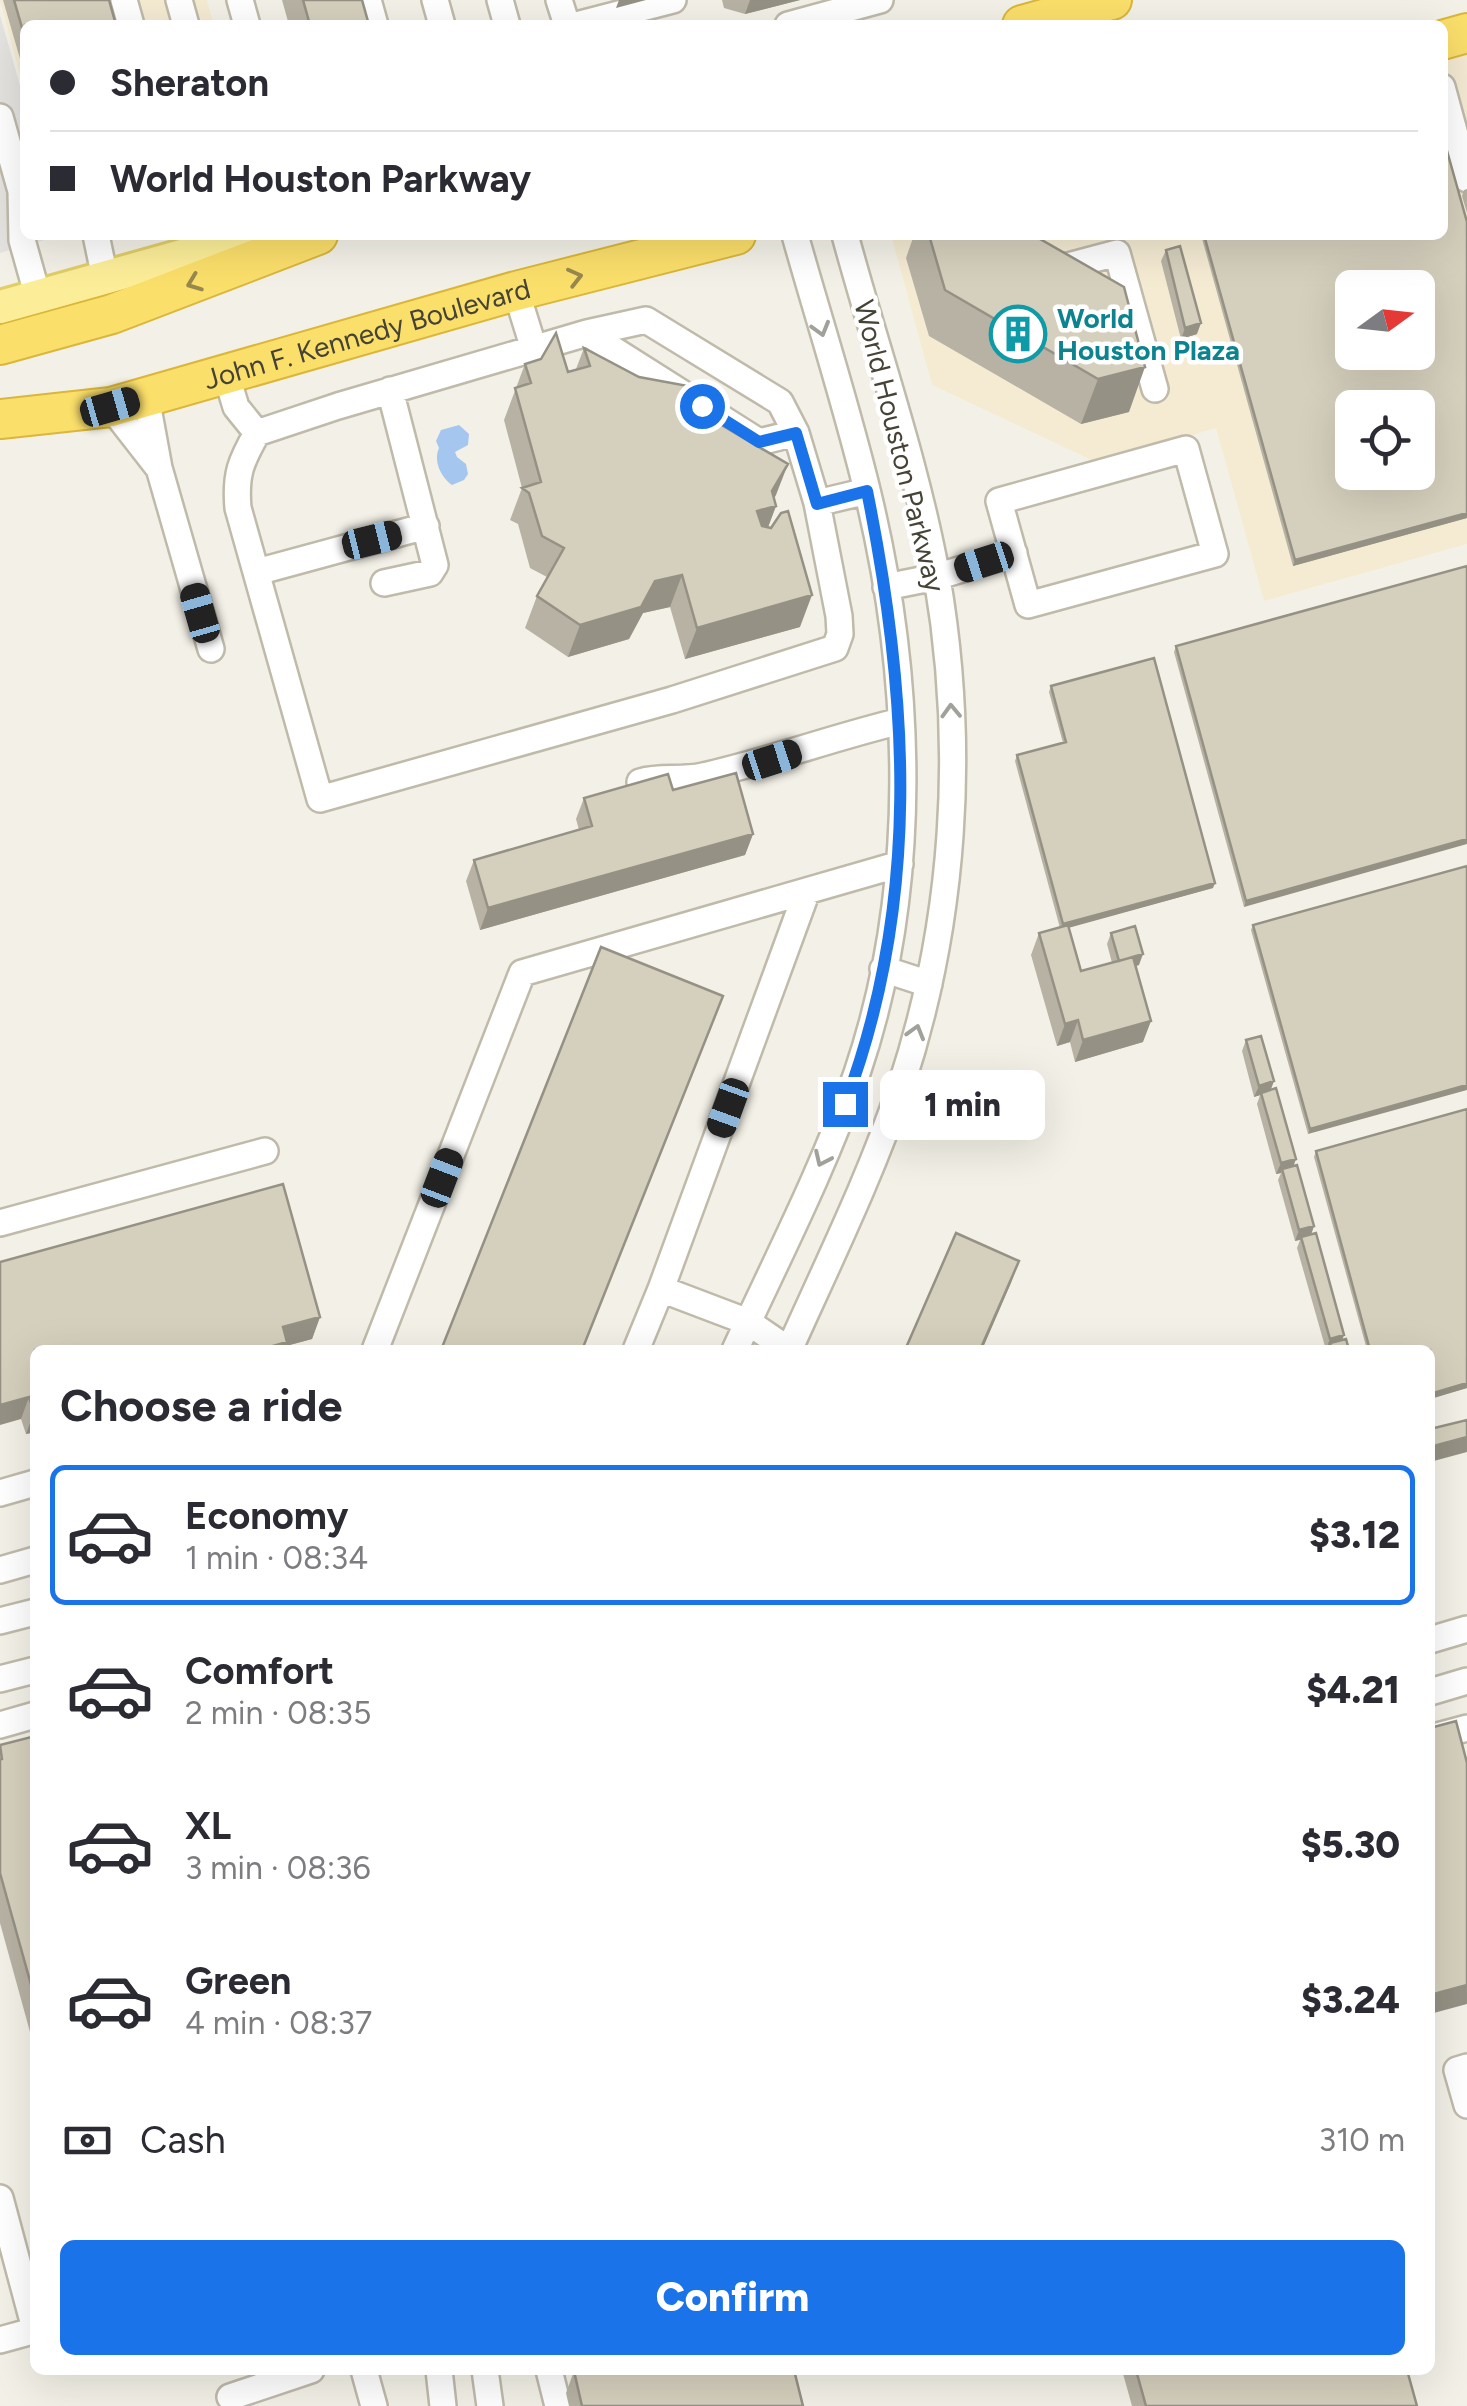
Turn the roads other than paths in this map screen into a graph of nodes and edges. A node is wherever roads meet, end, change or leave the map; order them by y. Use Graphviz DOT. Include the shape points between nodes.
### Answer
graph roads {
  1 [pos="673,0"];
  2 [pos="880,0"];
  3 [pos="1112,0"];
  4 [pos="781,19"];
  5 [pos="595,20"];
  6 [pos="1040,20"];
  7 [pos="1448,109"];
  8 [pos="0,122"];
  9 [pos="1467,179"];
  10 [pos="10,195"];
  11 [pos="97,240"];
  12 [pos="235,240"];
  13 [pos="305,240"];
  14 [pos="796,240"];
  15 [pos="846,240"];
  16 [pos="999,240"];
  17 [pos="11,242"];
  18 [pos="686,243"];
  19 [pos="1114,244"];
  20 [pos="106,278"];
  21 [pos="516,292"];
  22 [pos="38,297"];
  23 [pos="0,308"];
  24 [pos="587,334"];
  25 [pos="0,345"];
  26 [pos="534,349"];
  27 [pos="226,374"];
  28 [pos="1154,389"];
  29 [pos="390,390"];
  30 [pos="128,402"];
  31 [pos="0,419"];
  32 [pos="258,432"];
  33 [pos="796,433"];
  34 [pos="0,438"];
  35 [pos="159,468"];
  36 [pos="867,491"];
  37 [pos="817,504"];
  38 [pos="426,526"];
  39 [pos="1014,553"];
  40 [pos="256,572"];
  41 [pos="936,578"];
  42 [pos="384,583"];
  43 [pos="886,587"];
  44 [pos="211,649"];
  45 [pos="901,721"];
  46 [pos="620,788"];
  47 [pos="900,864"];
  48 [pos="807,891"];
  49 [pos="883,969"];
  50 [pos="930,984"];
  51 [pos="265,1151"];
  52 [pos="0,1223"];
  53 [pos="661,1289"];
  54 [pos="748,1322"];
  55 [pos="377,1345"];
  56 [pos="638,1345"];
  57 [pos="737,1345"];
  58 [pos="782,1345"];
  59 [pos="791,1345"];
  60 [pos="30,1484"];
  61 [pos="0,1493"];
  62 [pos="30,1561"];
  63 [pos="0,1570"];
  64 [pos="30,1613"];
  65 [pos="0,1621"];
  66 [pos="1467,1629"];
  67 [pos="1435,1639"];
  68 [pos="30,1671"];
  69 [pos="0,1680"];
  70 [pos="1467,1682"];
  71 [pos="1435,1691"];
  72 [pos="30,1716"];
  73 [pos="0,1724"];
  74 [pos="1467,1728"];
  75 [pos="1435,1737"];
  76 [pos="1467,2067"];
  77 [pos="1467,2105"];
  78 [pos="0,2198"];
  79 [pos="30,2310"];
  80 [pos="30,2331"];
  81 [pos="0,2340"];
  82 [pos="296,2375"];
  83 [pos="365,2375"];
  84 [pos="440,2375"];
  85 [pos="486,2375"];
  86 [pos="549,2375"];
  87 [pos="230,2397"];
  88 [pos="374,2406"];
  89 [pos="444,2406"];
  90 [pos="490,2406"];
  91 [pos="558,2406"];
  1 -- 5 [label="street"];
  2 -- 4 [label="street"];
  3 -- 6 [label="highway"];
  7 -- 9 [label="street"];
  8 -- 10 [label="street"];
  10 -- 17 [label="street"];
  11 -- 20 [label="street"];
  12 -- 20 [label="main road"];
  13 -- 25 [label="highway, one-way" via="112,314"];
  14 -- 36 [label="street, World Houston Parkway, one-way"];
  15 -- 41 [label="street, World Houston Parkway"];
  16 -- 19 [label="street" via="1043,267 1068,266"];
  17 -- 22 [label="street"];
  21 -- 18 [label="highway, John F. Kennedy Boulevard, one-way"];
  19 -- 28 [label="street"];
  20 -- 22 [label="main road"];
  21 -- 26 [label="street"];
  21 -- 27 [label="highway, John F. Kennedy Boulevard"];
  22 -- 23 [label="main road"];
  24 -- 26 [label="street"];
  24 -- 33 [label="street" via="759,442"];
  24 -- 33 [label="street" via="646,320 780,402"];
  26 -- 29 [label="street"];
  27 -- 30 [label="highway, John F. Kennedy Boulevard"];
  27 -- 32 [label="street" via="236,408"];
  29 -- 32 [label="street"];
  29 -- 38 [label="street"];
  30 -- 31 [label="highway"];
  30 -- 34 [label="main road, John F. Kennedy Boulevard"];
  30 -- 35 [label="street"];
  30 -- 35 [label="street"];
  32 -- 40 [label="street" via="236,487"];
  33 -- 37 [label="street"];
  35 -- 44 [label="street"];
  36 -- 37 [label="street"];
  36 -- 43 [label="street, World Houston Parkway"];
  37 -- 40 [label="street" via="839,616 835,648 320,798"];
  38 -- 40 [label="street"];
  38 -- 42 [label="street" via="434,571"];
  39 -- 39 [label="street" via="1000,501 1186,449 1214,554 1028,605"];
  39 -- 41 [label="street"];
  41 -- 43 [label="street"];
  50 -- 41 [label="street, World Houston Parkway, one-way" via="950,855 952,784"];
  43 -- 45 [label="street, World Houston Parkway"];
  45 -- 46 [label="street" via="772,760"];
  45 -- 47 [label="street, World Houston Parkway"];
  47 -- 48 [label="street"];
  47 -- 49 [label="street, World Houston Parkway"];
  48 -- 53 [label="street"];
  48 -- 55 [label="street" via="522,973"];
  49 -- 50 [label="street"];
  49 -- 54 [label="street, World Houston Parkway, one-way" via="858,1070 832,1138"];
  59 -- 50 [label="street, World Houston Parkway, one-way" via="888,1121"];
  51 -- 52 [label="street"];
  53 -- 54 [label="street"];
  53 -- 56 [label="street"];
  54 -- 57 [label="street, World Houston Parkway"];
  54 -- 58 [label="street"];
  60 -- 61 [label="street"];
  62 -- 63 [label="street"];
  64 -- 65 [label="street"];
  66 -- 67 [label="street"];
  68 -- 69 [label="street"];
  70 -- 71 [label="street"];
  72 -- 73 [label="street"];
  74 -- 75 [label="street"];
  76 -- 77 [label="street" via="1458,2070"];
  78 -- 79 [label="street"];
  80 -- 81 [label="street"];
  82 -- 87 [label="street"];
  83 -- 88 [label="street"];
  84 -- 89 [label="street"];
  85 -- 90 [label="street"];
  86 -- 91 [label="street"];
}
